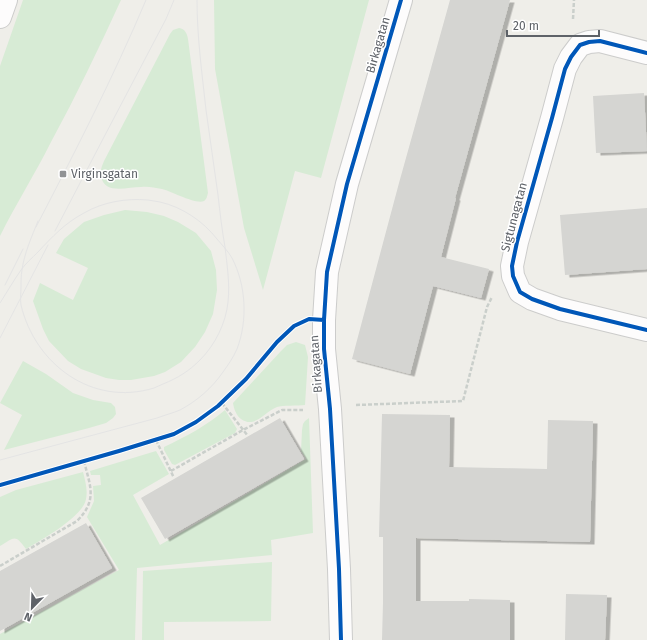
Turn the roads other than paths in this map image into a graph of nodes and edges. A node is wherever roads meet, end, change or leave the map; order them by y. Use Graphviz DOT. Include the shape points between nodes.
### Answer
graph roads {
  1 [pos="6,0"];
  2 [pos="401,0"];
  3 [pos="0,17"];
  4 [pos="647,53"];
  5 [pos="647,330"];
  6 [pos="341,640"];
  1 -- 3 [label="street"];
  2 -- 6 [label="street, Birkagatan" via="347,184 327,272 324,349 330,408"];
  4 -- 5 [label="street, Sigtunagatan" via="600,41 580,45 571,57 565,69 512,266 520,292 532,299 560,309"];
}
